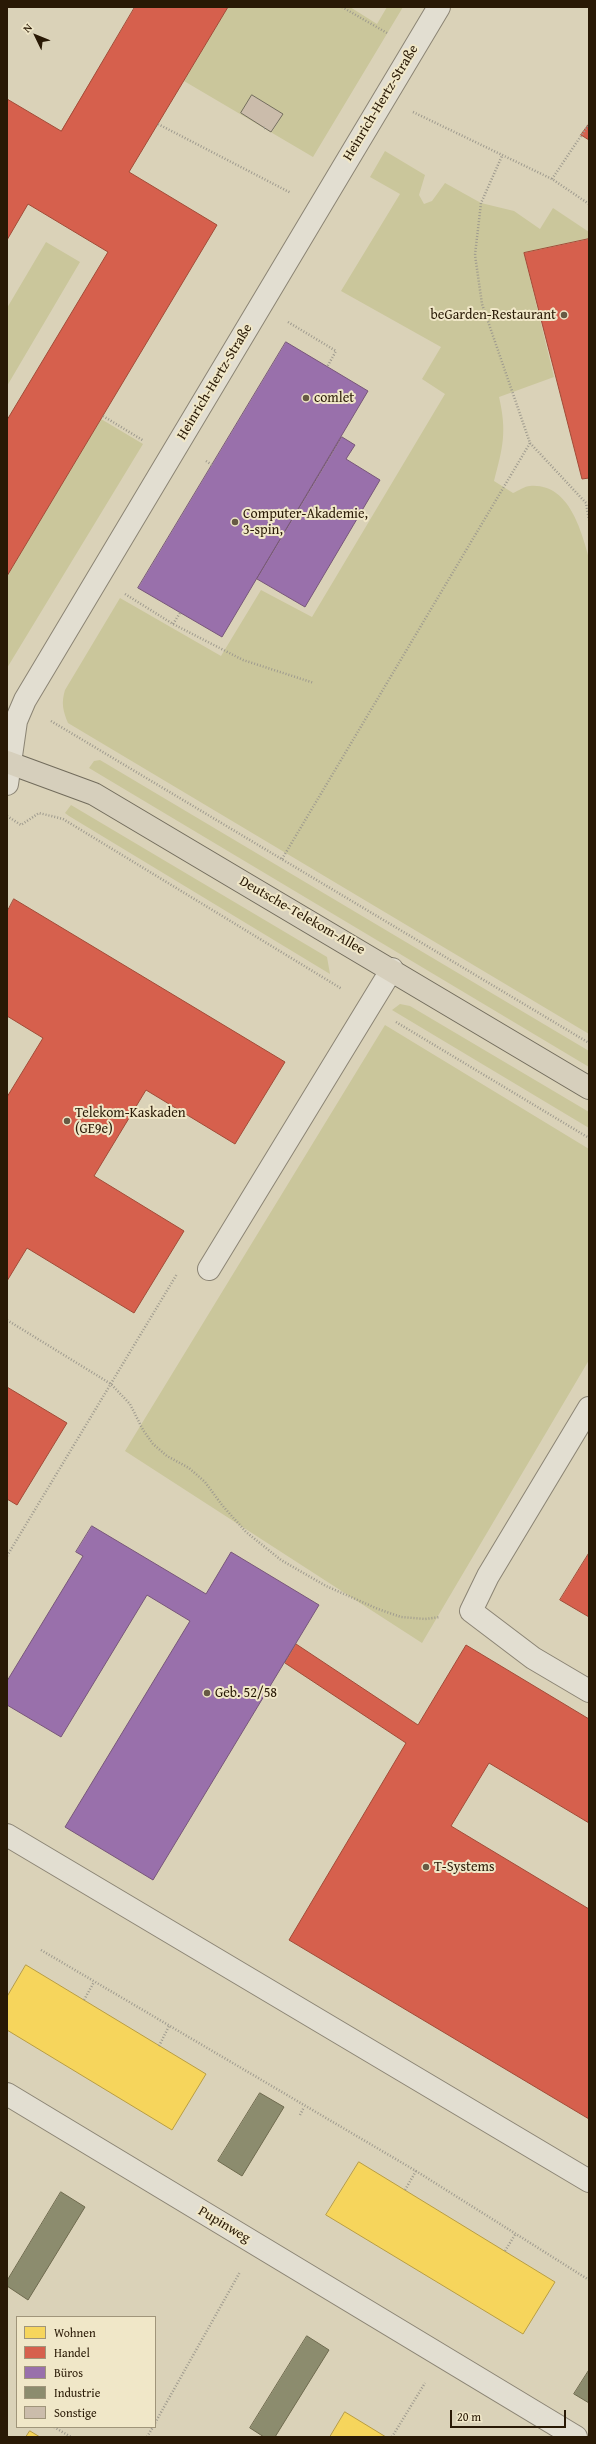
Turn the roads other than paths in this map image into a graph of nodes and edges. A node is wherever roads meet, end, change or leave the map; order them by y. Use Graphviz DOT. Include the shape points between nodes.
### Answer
graph roads {
  1 [pos="439,7"];
  2 [pos="9,763"];
  3 [pos="7,784"];
  4 [pos="392,969"];
  5 [pos="589,1088"];
  6 [pos="209,1269"];
  7 [pos="589,1408"];
  8 [pos="589,1691"];
  9 [pos="7,1835"];
  10 [pos="7,2094"];
  11 [pos="589,2181"];
  12 [pos="576,2437"];
  1 -- 2 [label="street, Heinrich-Hertz-Straße" via="25,700 16,721"];
  2 -- 3 [label="street, Heinrich-Hertz-Straße"];
  2 -- 4 [label="main road, Deutsche-Telekom-Allee" via="94,794"];
  4 -- 5 [label="main road, Deutsche-Telekom-Allee"];
  4 -- 6 [label="street"];
  7 -- 8 [label="street" via="488,1576 470,1612 533,1658"];
  9 -- 11 [label="street"];
  10 -- 12 [label="street, Pupinweg"];
}
